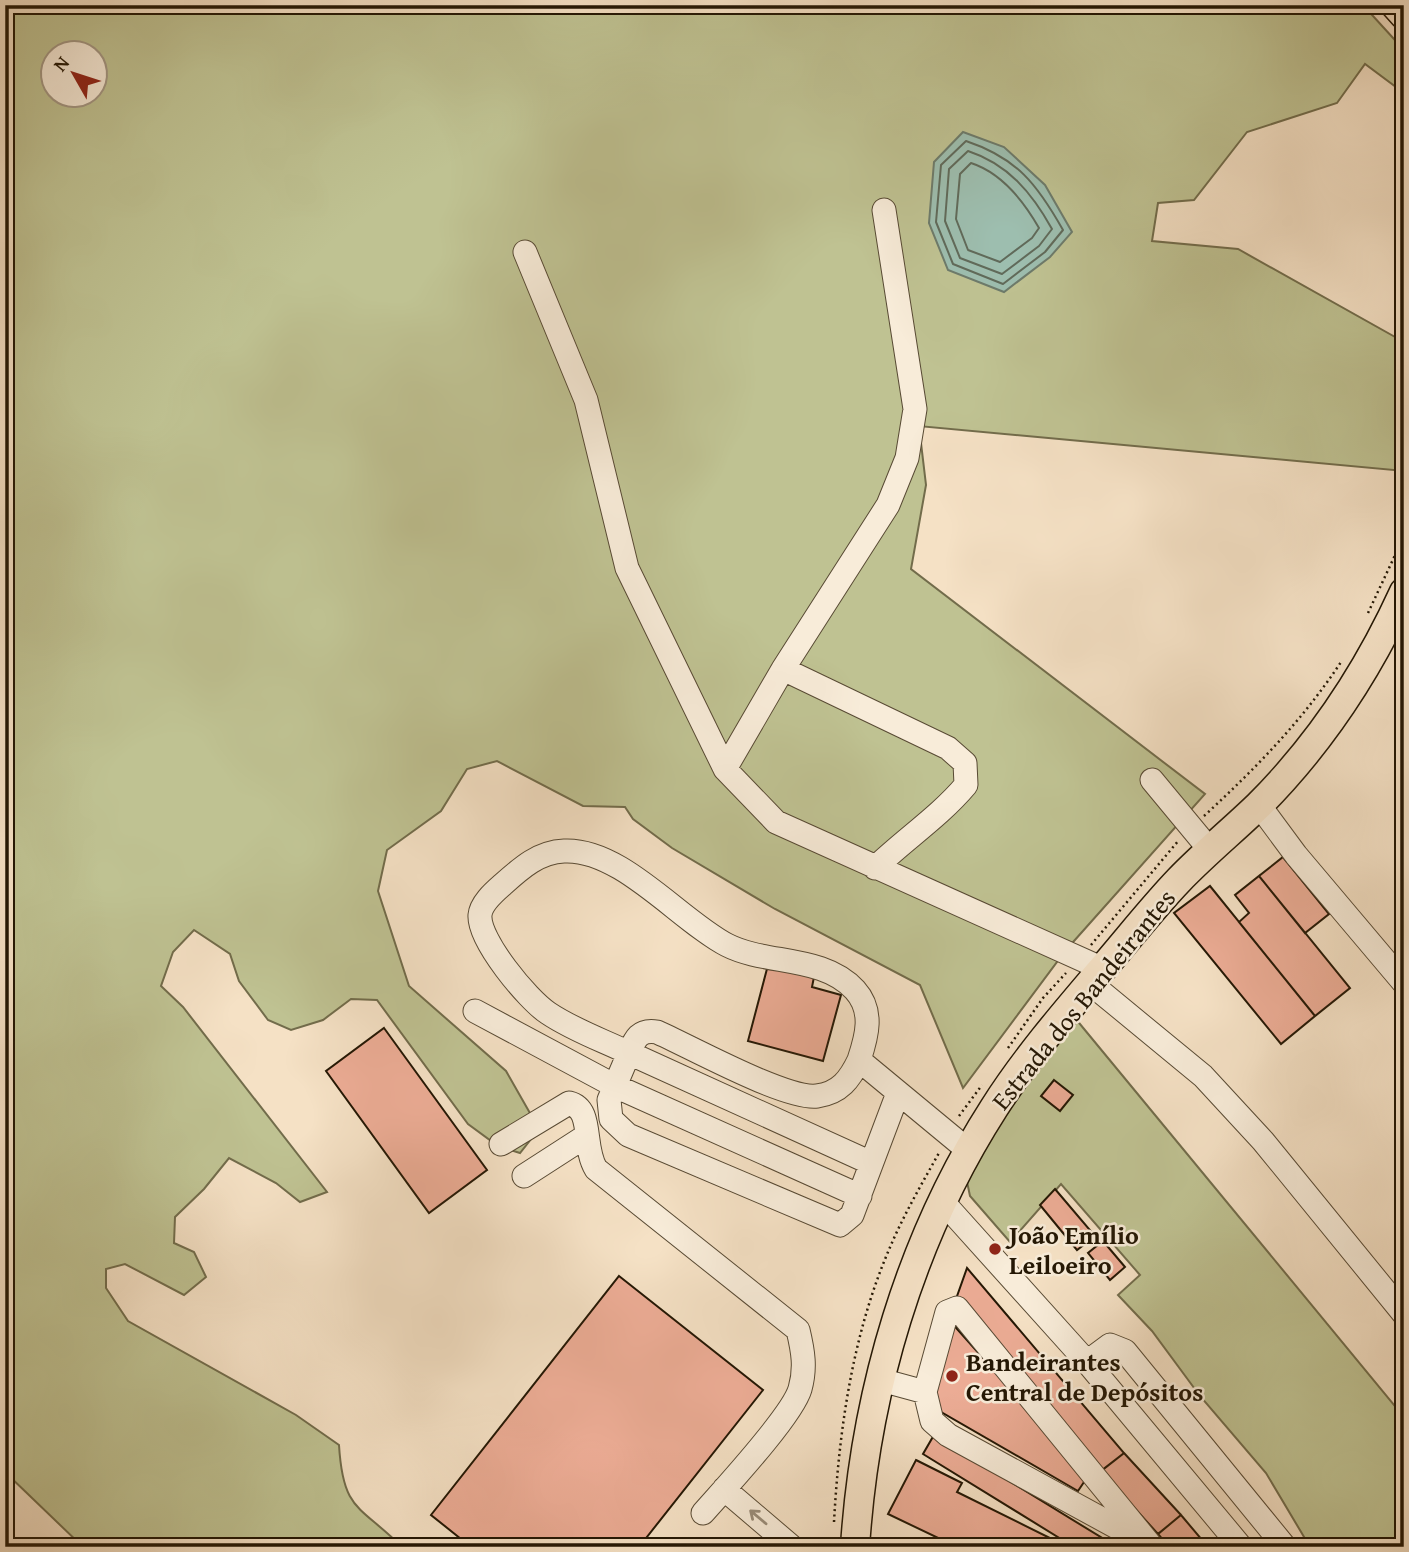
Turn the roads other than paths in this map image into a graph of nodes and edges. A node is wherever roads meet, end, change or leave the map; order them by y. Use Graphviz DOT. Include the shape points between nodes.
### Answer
graph roads {
  1 [pos="1395,5"];
  2 [pos="1404,15"];
  3 [pos="884,210"];
  4 [pos="525,252"];
  5 [pos="1404,592"];
  6 [pos="783,668"];
  7 [pos="725,769"];
  8 [pos="1152,780"];
  9 [pos="1259,805"];
  10 [pos="1210,850"];
  11 [pos="875,868"];
  12 [pos="1096,976"];
  13 [pos="1404,983"];
  14 [pos="475,1011"];
  15 [pos="629,1053"];
  16 [pos="859,1059"];
  17 [pos="615,1086"];
  18 [pos="898,1093"];
  19 [pos="586,1136"];
  20 [pos="501,1144"];
  21 [pos="970,1151"];
  22 [pos="871,1163"];
  23 [pos="524,1177"];
  24 [pos="860,1196"];
  25 [pos="943,1202"];
  26 [pos="1404,1314"];
  27 [pos="1087,1362"];
  28 [pos="880,1380"];
  29 [pos="925,1392"];
  30 [pos="724,1489"];
  31 [pos="703,1513"];
  32 [pos="1151,1546"];
  33 [pos="792,1547"];
  34 [pos="855,1547"];
  35 [pos="1241,1547"];
  36 [pos="1285,1547"];
  1 -- 2 [label="main road"];
  3 -- 6 [label="street" via="915,409 907,458 888,505"];
  4 -- 7 [label="street" via="586,400 627,568"];
  5 -- 9 [label="main road, Estrada dos Bandeirantes" via="1345,701"];
  6 -- 7 [label="street"];
  6 -- 11 [label="street" via="948,748 965,763 966,785 944,811 910,834"];
  7 -- 11 [label="street" via="776,822"];
  8 -- 10 [label="street"];
  9 -- 10 [label="main road, Estrada dos Bandeirantes"];
  9 -- 13 [label="street"];
  10 -- 12 [label="main road, Estrada dos Bandeirantes" via="1178,880"];
  11 -- 12 [label="street"];
  12 -- 21 [label="main road, Estrada dos Bandeirantes" via="993,1108"];
  12 -- 26 [label="street" via="1203,1076 1289,1171"];
  14 -- 17 [label="street"];
  15 -- 16 [label="street" via="640,1034 657,1032 774,1085 816,1096 842,1087"];
  15 -- 16 [label="street" via="548,1014 530,999 487,937 480,916 483,906 542,854 577,851 604,860 731,947 840,978 864,1000 868,1017"];
  15 -- 17 [label="street"];
  15 -- 22 [label="street"];
  16 -- 18 [label="street"];
  17 -- 24 [label="street"];
  17 -- 24 [label="street" via="608,1112 616,1127 628,1135 832,1224 848,1220"];
  18 -- 21 [label="street"];
  18 -- 22 [label="street"];
  19 -- 20 [label="street" via="584,1111 569,1103"];
  19 -- 23 [label="street"];
  19 -- 30 [label="street" via="596,1168 798,1330 805,1360 800,1392"];
  21 -- 25 [label="main road, Estrada dos Bandeirantes"];
  22 -- 24 [label="street"];
  25 -- 27 [label="street"];
  25 -- 28 [label="main road, Estrada dos Bandeirantes" via="907,1283"];
  27 -- 35 [label="street"];
  27 -- 36 [label="street" via="1110,1345 1125,1351"];
  28 -- 29 [label="street"];
  28 -- 34 [label="main road, Estrada dos Bandeirantes" via="858,1492"];
  29 -- 32 [label="street" via="932,1421 948,1434"];
  29 -- 32 [label="street" via="947,1312 957,1308"];
  30 -- 31 [label="street"];
  33 -- 30 [label="street, one-way"];
}
